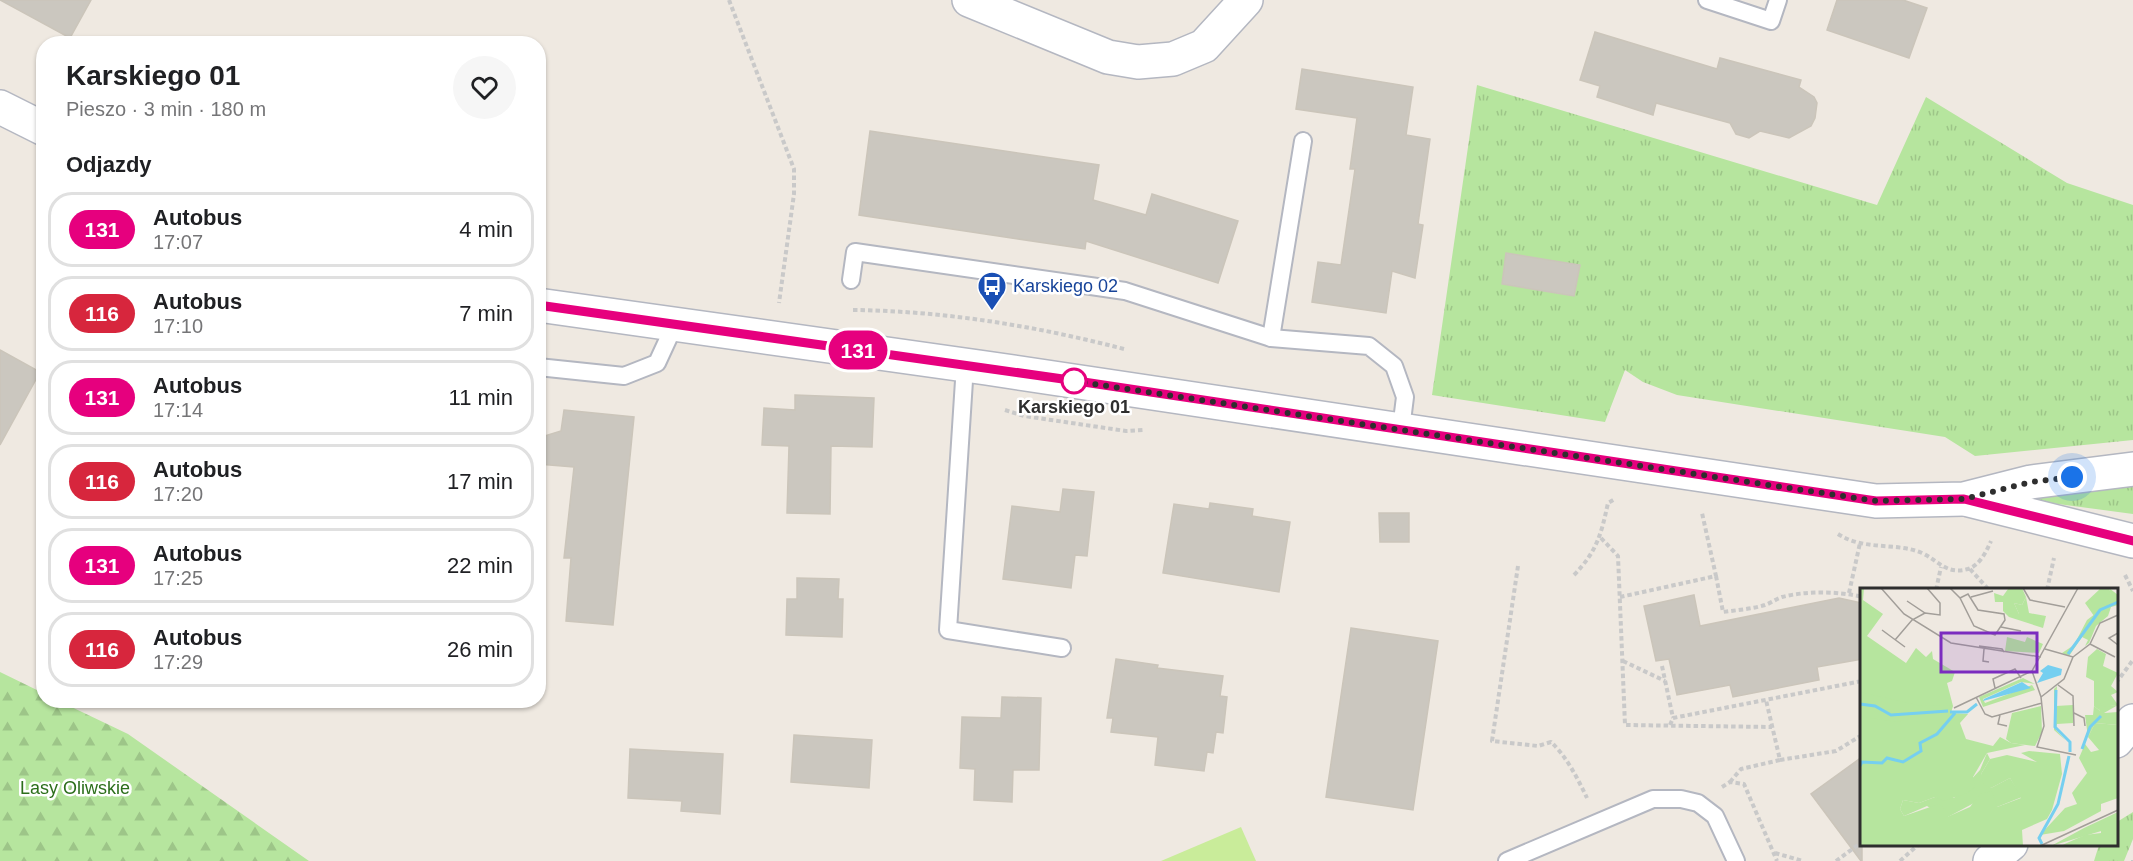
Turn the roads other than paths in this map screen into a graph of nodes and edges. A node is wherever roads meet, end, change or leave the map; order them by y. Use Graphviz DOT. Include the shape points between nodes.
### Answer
graph roads {
  1 [pos="969,0"];
  2 [pos="1246,0"];
  3 [pos="1707,0"];
  4 [pos="1778,0"];
  5 [pos="0,107"];
  6 [pos="36,125"];
  7 [pos="1303,141"];
  8 [pos="851,280"];
  9 [pos="546,306"];
  10 [pos="675,324"];
  11 [pos="1271,338"];
  12 [pos="965,365"];
  13 [pos="546,368"];
  14 [pos="1401,429"];
  15 [pos="2133,469"];
  16 [pos="1964,499"];
  17 [pos="2133,541"];
  18 [pos="1062,648"];
  19 [pos="2133,721"];
  20 [pos="2118,739"];
  21 [pos="2009,846"];
  22 [pos="2021,846"];
  23 [pos="1507,861"];
  24 [pos="1736,861"];
  25 [pos="1990,861"];
  26 [pos="2027,861"];
  1 -- 2 [label="street" via="1108,57 1138,62 1173,59 1204,46"];
  3 -- 4 [label="lane" via="1771,21"];
  5 -- 6 [label="street"];
  7 -- 11 [label="lane"];
  8 -- 11 [label="lane" via="855,252 1125,291"];
  9 -- 10 [label="street"];
  10 -- 12 [label="street"];
  10 -- 13 [label="lane" via="657,363 624,376"];
  11 -- 14 [label="lane" via="1369,346 1394,366 1405,397"];
  12 -- 14 [label="street"];
  12 -- 18 [label="lane" via="948,630"];
  14 -- 16 [label="street" via="1876,501"];
  15 -- 16 [label="street" via="2031,482"];
  16 -- 17 [label="street"];
  19 -- 20 [label="street"];
  21 -- 25 [label="street"];
  22 -- 26 [label="street"];
  23 -- 24 [label="lane" via="1653,799 1680,799 1698,803 1715,816"];
}
